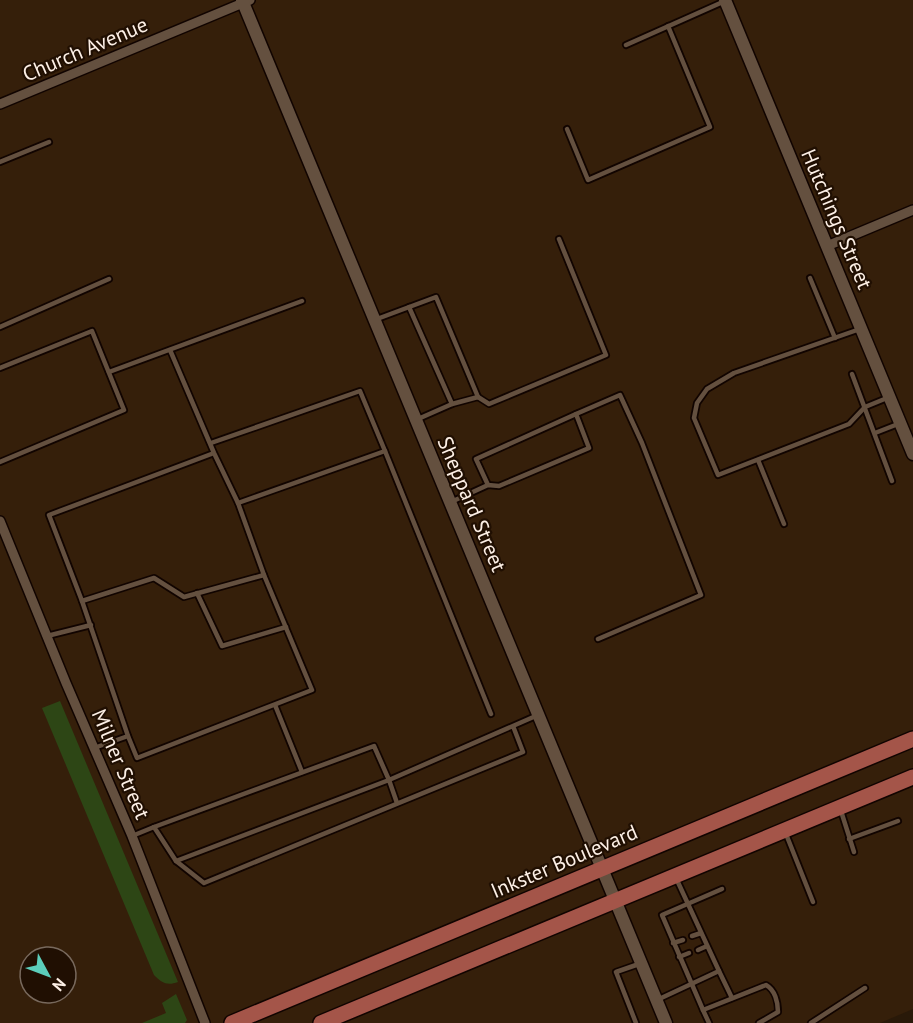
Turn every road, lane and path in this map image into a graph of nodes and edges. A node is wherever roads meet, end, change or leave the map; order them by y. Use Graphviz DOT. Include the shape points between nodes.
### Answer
graph roads {
  1 [pos="725,0"];
  2 [pos="245,1"];
  3 [pos="668,26"];
  4 [pos="626,45"];
  5 [pos="0,104"];
  6 [pos="567,129"];
  7 [pos="49,142"];
  8 [pos="0,162"];
  9 [pos="913,210"];
  10 [pos="559,239"];
  11 [pos="827,246"];
  12 [pos="810,278"];
  13 [pos="109,279"];
  14 [pos="302,302"];
  15 [pos="409,307"];
  16 [pos="374,320"];
  17 [pos="0,327"];
  18 [pos="861,328"];
  19 [pos="835,338"];
  20 [pos="170,350"];
  21 [pos="0,368"];
  22 [pos="109,372"];
  23 [pos="852,375"];
  24 [pos="478,397"];
  25 [pos="890,397"];
  26 [pos="452,405"];
  27 [pos="865,407"];
  28 [pos="576,414"];
  29 [pos="416,420"];
  30 [pos="900,423"];
  31 [pos="875,433"];
  32 [pos="211,443"];
  33 [pos="385,451"];
  34 [pos="214,453"];
  35 [pos="913,454"];
  36 [pos="758,460"];
  37 [pos="0,462"];
  38 [pos="892,481"];
  39 [pos="488,485"];
  40 [pos="451,502"];
  41 [pos="238,503"];
  42 [pos="0,521"];
  43 [pos="784,524"];
  44 [pos="264,575"];
  45 [pos="197,593"];
  46 [pos="82,601"];
  47 [pos="91,625"];
  48 [pos="286,627"];
  49 [pos="47,636"];
  50 [pos="598,639"];
  51 [pos="275,705"];
  52 [pos="491,714"];
  53 [pos="538,715"];
  54 [pos="513,726"];
  55 [pos="128,736"];
  56 [pos="913,739"];
  57 [pos="94,748"];
  58 [pos="302,772"];
  59 [pos="913,777"];
  60 [pos="389,780"];
  61 [pos="397,803"];
  62 [pos="840,808"];
  63 [pos="898,821"];
  64 [pos="154,827"];
  65 [pos="785,831"];
  66 [pos="132,836"];
  67 [pos="849,839"];
  68 [pos="854,852"];
  69 [pos="176,861"];
  70 [pos="602,867"];
  71 [pos="675,876"];
  72 [pos="722,889"];
  73 [pos="616,901"];
  74 [pos="813,902"];
  75 [pos="688,904"];
  76 [pos="701,933"];
  77 [pos="692,936"];
  78 [pos="683,939"];
  79 [pos="673,943"];
  80 [pos="707,946"];
  81 [pos="698,950"];
  82 [pos="689,953"];
  83 [pos="679,957"];
  84 [pos="642,963"];
  85 [pos="719,971"];
  86 [pos="692,984"];
  87 [pos="865,988"];
  88 [pos="732,998"];
  89 [pos="657,1000"];
  90 [pos="703,1010"];
  91 [pos="338,1020"];
  92 [pos="205,1023"];
  93 [pos="232,1023"];
  94 [pos="321,1023"];
  95 [pos="636,1023"];
  96 [pos="666,1023"];
  97 [pos="709,1023"];
  98 [pos="759,1023"];
  99 [pos="811,1023"];
  1 -- 3 [label="lane"];
  1 -- 11 [label="street, Hutchings Street"];
  2 -- 5 [label="street, Church Avenue"];
  2 -- 16 [label="street, Sheppard Street"];
  3 -- 4 [label="lane"];
  3 -- 6 [label="lane" via="710,127 588,180"];
  7 -- 8 [label="lane"];
  9 -- 11 [label="street"];
  10 -- 24 [label="lane" via="606,355 489,404"];
  11 -- 18 [label="street, Hutchings Street"];
  12 -- 19 [label="lane"];
  13 -- 17 [label="lane"];
  14 -- 20 [label="lane"];
  15 -- 16 [label="lane"];
  15 -- 24 [label="lane" via="436,297"];
  15 -- 26 [label="lane"];
  16 -- 29 [label="street, Sheppard Street"];
  18 -- 19 [label="lane"];
  18 -- 25 [label="street, Hutchings Street"];
  19 -- 36 [label="lane" via="734,373 706,389 697,403 694,418 718,476"];
  20 -- 22 [label="lane"];
  20 -- 32 [label="lane"];
  21 -- 22 [label="lane" via="92,331"];
  22 -- 37 [label="lane" via="124,410"];
  23 -- 27 [label="lane"];
  24 -- 26 [label="lane"];
  25 -- 27 [label="lane"];
  25 -- 30 [label="street, Hutchings Street"];
  26 -- 29 [label="lane"];
  27 -- 31 [label="lane"];
  27 -- 36 [label="lane" via="849,424"];
  28 -- 39 [label="lane" via="476,459"];
  28 -- 39 [label="lane" via="589,448 499,486"];
  28 -- 50 [label="lane" via="620,395 701,595"];
  29 -- 40 [label="street, Sheppard Street"];
  30 -- 31 [label="lane"];
  30 -- 35 [label="street, Hutchings Street"];
  31 -- 38 [label="lane"];
  32 -- 33 [label="lane" via="360,391"];
  32 -- 34 [label="lane"];
  33 -- 41 [label="lane"];
  33 -- 52 [label="lane"];
  34 -- 41 [label="lane"];
  34 -- 46 [label="lane" via="49,515"];
  36 -- 43 [label="lane"];
  39 -- 40 [label="lane"];
  40 -- 53 [label="street, Sheppard Street"];
  41 -- 44 [label="lane"];
  42 -- 49 [label="street, Milner Street"];
  44 -- 45 [label="lane"];
  44 -- 48 [label="lane"];
  45 -- 46 [label="lane" via="184,597 154,578"];
  45 -- 48 [label="lane" via="222,646"];
  46 -- 47 [label="lane"];
  47 -- 49 [label="lane"];
  47 -- 55 [label="lane"];
  48 -- 51 [label="lane" via="312,690"];
  49 -- 57 [label="street, Milner Street"];
  51 -- 55 [label="lane" via="137,758"];
  51 -- 58 [label="lane"];
  53 -- 54 [label="lane"];
  53 -- 70 [label="street, Sheppard Street"];
  54 -- 60 [label="lane"];
  54 -- 61 [label="lane" via="523,752"];
  55 -- 57 [label="lane"];
  56 -- 70 [label="main road, Inkster Boulevard"];
  57 -- 66 [label="street, Milner Street"];
  58 -- 60 [label="lane" via="374,746"];
  58 -- 64 [label="lane"];
  59 -- 62 [label="main road"];
  60 -- 61 [label="lane"];
  60 -- 69 [label="lane"];
  61 -- 69 [label="lane" via="204,883"];
  62 -- 65 [label="main road"];
  62 -- 67 [label="lane"];
  63 -- 67 [label="lane"];
  64 -- 66 [label="lane"];
  64 -- 69 [label="lane"];
  65 -- 71 [label="main road"];
  65 -- 74 [label="lane"];
  66 -- 92 [label="street, Milner Street"];
  67 -- 68 [label="lane"];
  70 -- 73 [label="street, Sheppard Street"];
  70 -- 93 [label="main road, Inkster Boulevard"];
  71 -- 73 [label="main road"];
  71 -- 75 [label="lane"];
  72 -- 75 [label="lane"];
  73 -- 84 [label="street, Sheppard Street"];
  73 -- 91 [label="main road"];
  75 -- 76 [label="lane"];
  75 -- 79 [label="lane" via="662,915"];
  76 -- 77 [label="lane"];
  76 -- 80 [label="lane"];
  78 -- 79 [label="lane"];
  79 -- 83 [label="lane"];
  80 -- 81 [label="lane"];
  80 -- 85 [label="lane"];
  82 -- 83 [label="lane"];
  83 -- 86 [label="lane"];
  84 -- 89 [label="street, Sheppard Street"];
  84 -- 95 [label="lane" via="616,972"];
  85 -- 86 [label="lane"];
  85 -- 88 [label="lane"];
  86 -- 89 [label="lane"];
  86 -- 90 [label="lane"];
  87 -- 99 [label="lane"];
  88 -- 90 [label="lane"];
  88 -- 98 [label="lane" via="766,985 771,988 778,1012"];
  89 -- 96 [label="street, Sheppard Street"];
  90 -- 97 [label="lane"];
  91 -- 94 [label="main road"];
}
